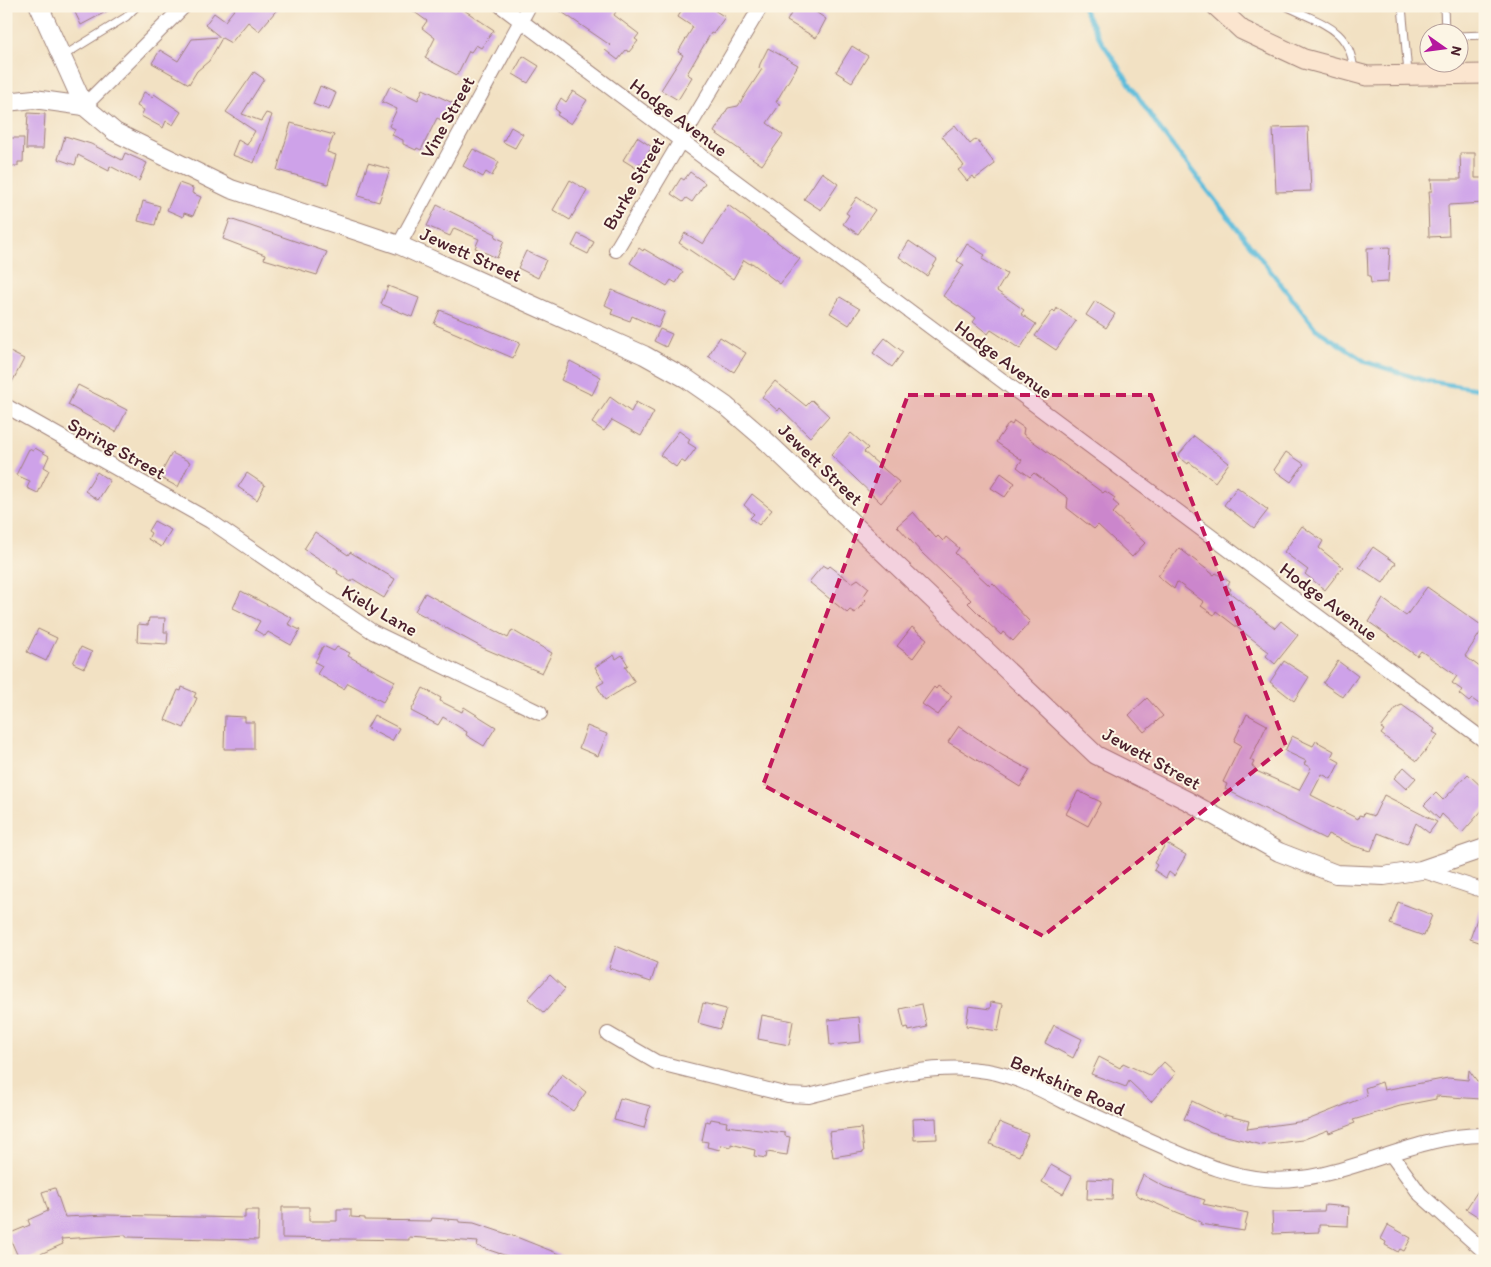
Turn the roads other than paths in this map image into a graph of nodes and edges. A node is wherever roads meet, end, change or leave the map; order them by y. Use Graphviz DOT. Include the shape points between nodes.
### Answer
graph roads {
  1 [pos="39,6"];
  2 [pos="137,6"];
  3 [pos="184,6"];
  4 [pos="502,6"];
  5 [pos="529,6"];
  6 [pos="761,6"];
  7 [pos="1216,6"];
  8 [pos="1286,6"];
  9 [pos="1402,6"];
  10 [pos="1444,6"];
  11 [pos="521,21"];
  12 [pos="1445,22"];
  13 [pos="1485,35"];
  14 [pos="1468,36"];
  15 [pos="62,57"];
  16 [pos="1354,73"];
  17 [pos="1485,74"];
  18 [pos="1408,76"];
  19 [pos="6,102"];
  20 [pos="84,106"];
  21 [pos="680,141"];
  22 [pos="399,245"];
  23 [pos="616,250"];
  24 [pos="6,406"];
  25 [pos="210,522"];
  26 [pos="540,714"];
  27 [pos="1485,741"];
  28 [pos="1485,848"];
  29 [pos="1421,870"];
  30 [pos="1485,891"];
  31 [pos="608,1034"];
  32 [pos="1485,1135"];
  33 [pos="1391,1154"];
  34 [pos="1485,1252"];
  1 -- 15 [label="street"];
  2 -- 15 [label="lane" via="126,17"];
  3 -- 20 [label="street"];
  4 -- 11 [label="street, Hodge Avenue"];
  5 -- 11 [label="street, Vine Street"];
  6 -- 21 [label="street, Burke Street"];
  7 -- 16 [label="main road" via="1242,30 1304,59"];
  8 -- 16 [label="lane" via="1338,32 1352,53"];
  9 -- 18 [label="lane"];
  10 -- 12 [label="lane"];
  11 -- 21 [label="street, Hodge Avenue"];
  11 -- 22 [label="street, Vine Street"];
  13 -- 14 [label="lane"];
  15 -- 20 [label="street"];
  16 -- 18 [label="main road"];
  17 -- 18 [label="main road"];
  19 -- 20 [label="street" via="34,99"];
  20 -- 22 [label="street, Jewett Street" via="115,132 230,189"];
  21 -- 23 [label="street, Burke Street"];
  21 -- 27 [label="street, Hodge Avenue"];
  22 -- 29 [label="street, Jewett Street" via="644,355 726,406 1096,755 1279,852 1336,874 1384,876"];
  24 -- 25 [label="street, Spring Street"];
  25 -- 26 [label="street, Kiely Lane" via="373,632"];
  28 -- 29 [label="street, Jewett Street"];
  29 -- 30 [label="street"];
  31 -- 33 [label="street, Berkshire Road" via="656,1062 788,1095 809,1096 936,1068 988,1072 1027,1084 1216,1169 1246,1177 1297,1177"];
  32 -- 33 [label="street, Berkshire Road" via="1469,1134 1433,1141"];
  33 -- 34 [label="street" via="1420,1194"];
}
